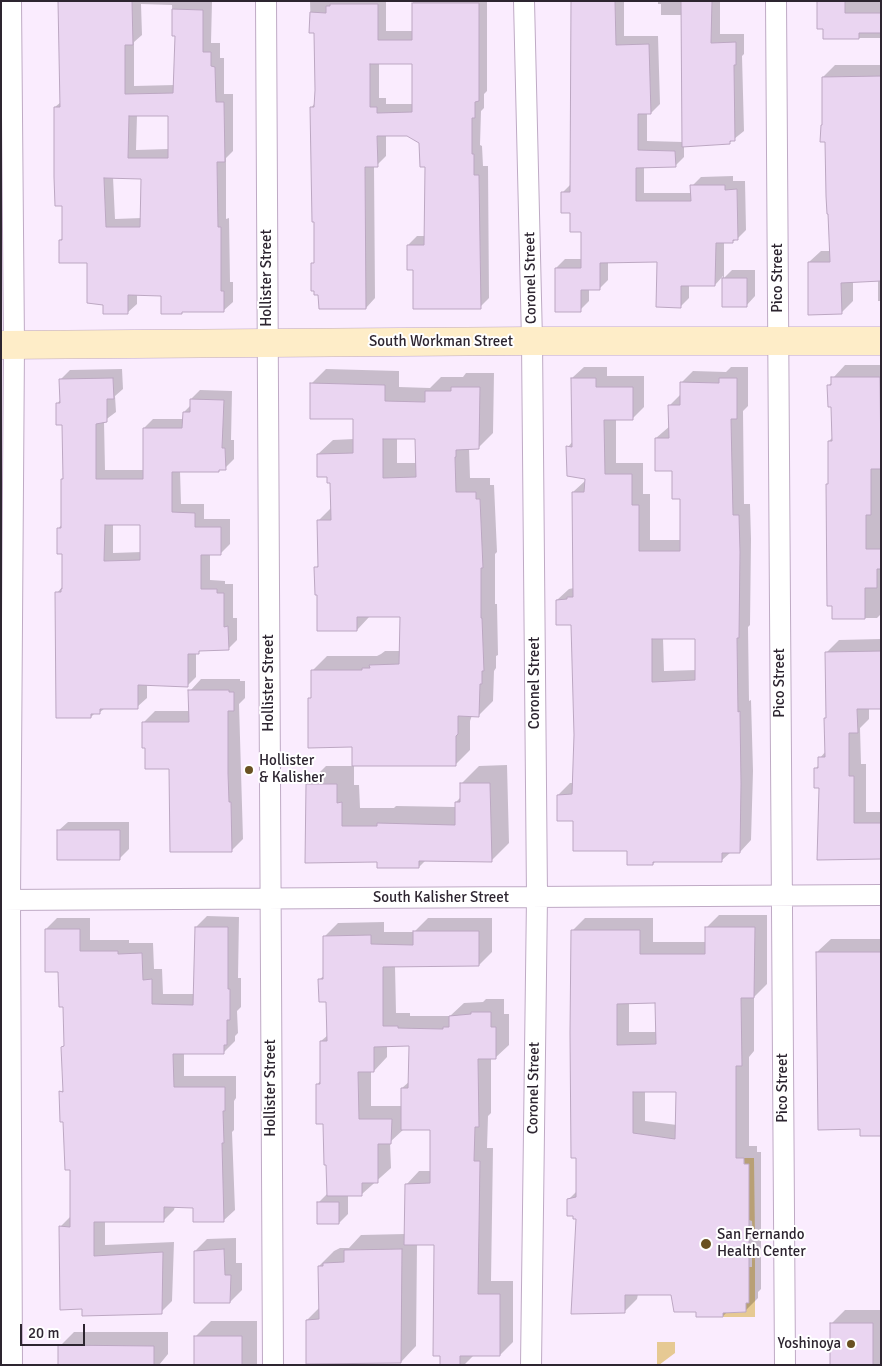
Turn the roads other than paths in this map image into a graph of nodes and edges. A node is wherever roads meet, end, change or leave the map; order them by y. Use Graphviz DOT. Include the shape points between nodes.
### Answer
graph roads {
  1 [pos="12,1"];
  2 [pos="266,1"];
  3 [pos="524,1"];
  4 [pos="776,1"];
  5 [pos="778,340"];
  6 [pos="532,341"];
  7 [pos="881,341"];
  8 [pos="267,343"];
  9 [pos="8,345"];
  10 [pos="881,895"];
  11 [pos="782,896"];
  12 [pos="537,897"];
  13 [pos="270,899"];
  14 [pos="6,900"];
  15 [pos="12,1365"];
  16 [pos="273,1365"];
  17 [pos="531,1365"];
  18 [pos="785,1365"];
  1 -- 9 [label="street"];
  2 -- 8 [label="street, Hollister Street"];
  3 -- 6 [label="street, Coronel Street"];
  4 -- 5 [label="street, Pico Street"];
  5 -- 6 [label="main road, South Workman Street"];
  5 -- 7 [label="main road, South Workman Street"];
  5 -- 11 [label="street, Pico Street"];
  6 -- 8 [label="main road, South Workman Street"];
  6 -- 12 [label="street, Coronel Street"];
  8 -- 9 [label="main road, South Workman Street"];
  8 -- 13 [label="street, Hollister Street"];
  9 -- 14 [label="street"];
  10 -- 11 [label="street, South Kalisher Street"];
  11 -- 12 [label="street, South Kalisher Street"];
  11 -- 18 [label="street, Pico Street"];
  12 -- 13 [label="street, South Kalisher Street"];
  12 -- 17 [label="street, Coronel Street"];
  13 -- 14 [label="street, South Kalisher Street"];
  13 -- 16 [label="street, Hollister Street"];
  14 -- 15 [label="street"];
}
